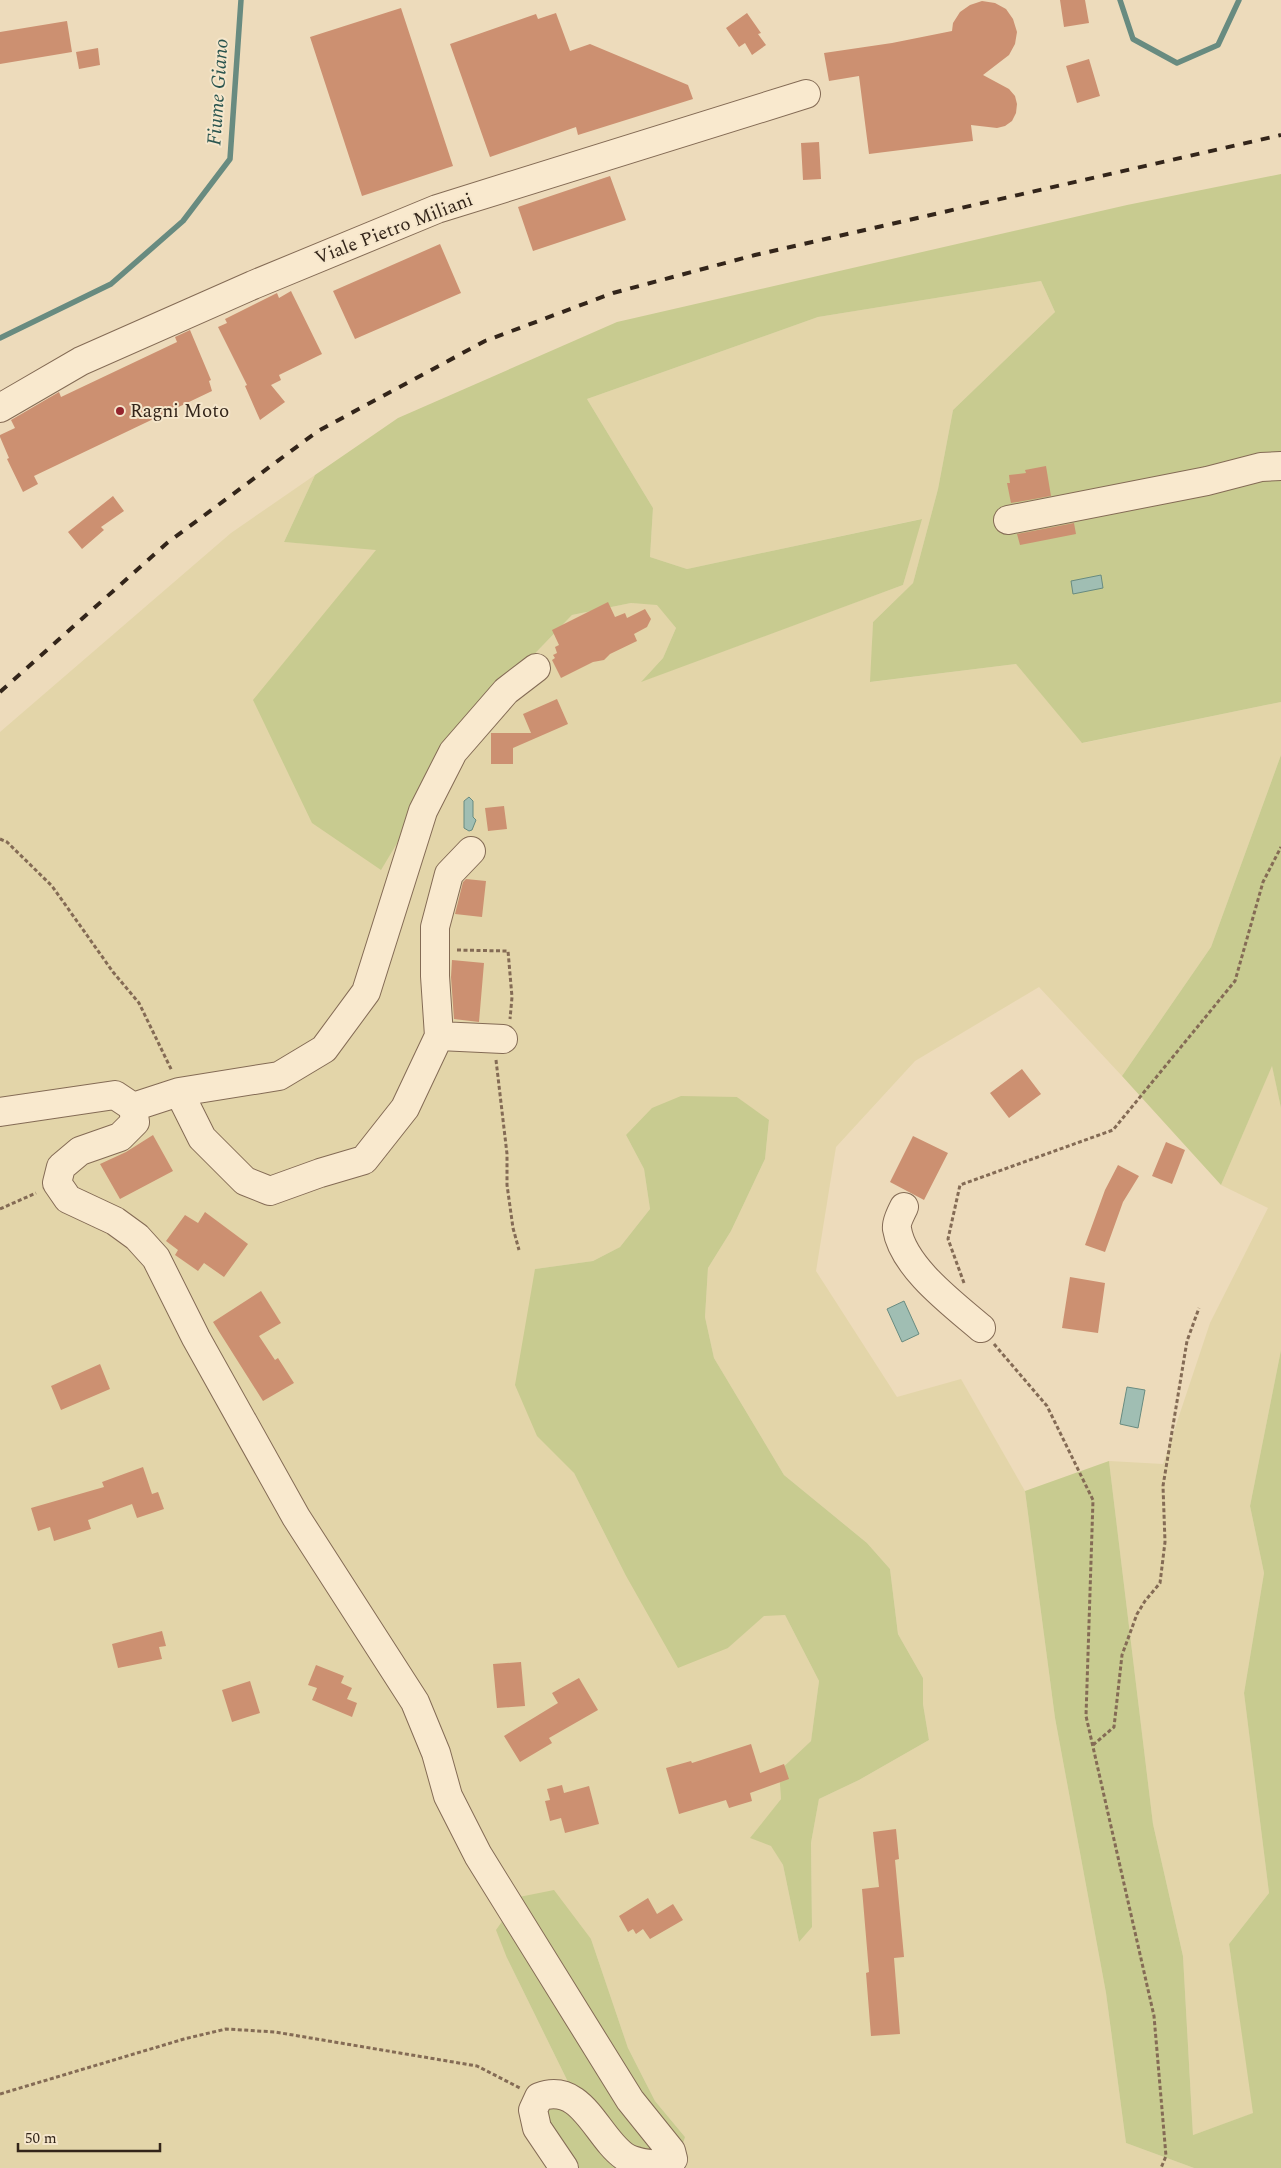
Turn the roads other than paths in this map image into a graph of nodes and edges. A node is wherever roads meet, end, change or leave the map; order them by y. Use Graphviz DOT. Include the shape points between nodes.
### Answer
graph roads {
  1 [pos="806,94"];
  2 [pos="0,408"];
  3 [pos="1281,466"];
  4 [pos="1008,520"];
  5 [pos="536,668"];
  6 [pos="471,851"];
  7 [pos="439,1036"];
  8 [pos="503,1039"];
  9 [pos="179,1092"];
  10 [pos="133,1107"];
  11 [pos="0,1112"];
  12 [pos="904,1207"];
  13 [pos="980,1328"];
  14 [pos="564,2168"];
  1 -- 2 [label="street, Viale Pietro Miliani" via="436,209 252,285 81,361"];
  3 -- 4 [label="street" via="1260,467 1207,481"];
  5 -- 9 [label="street" via="506,691 453,752 423,811 366,992 324,1049 279,1076"];
  6 -- 7 [label="street" via="449,874 435,927"];
  7 -- 8 [label="street"];
  7 -- 9 [label="street" via="405,1108 364,1160 270,1191 245,1181 202,1138"];
  9 -- 10 [label="street"];
  10 -- 11 [label="street" via="115,1096"];
  10 -- 14 [label="street" via="135,1122 120,1137 80,1152 61,1167 57,1183 68,1199 115,1221 137,1236 156,1258 196,1338 296,1517 415,1702 436,1753 448,1796 478,1855 630,2100 671,2151 673,2159 666,2165 644,2164 626,2157 612,2146 587,2112 569,2096 550,2092 539,2097 533,2110 537,2128"];
  12 -- 13 [label="street" via="896,1227 902,1246 925,1279"];
}
